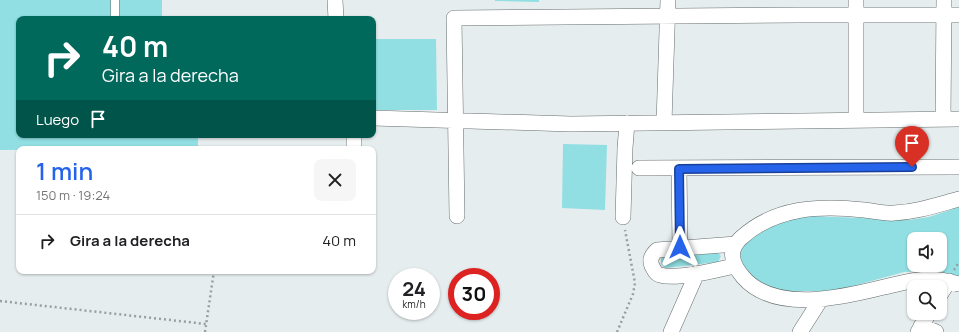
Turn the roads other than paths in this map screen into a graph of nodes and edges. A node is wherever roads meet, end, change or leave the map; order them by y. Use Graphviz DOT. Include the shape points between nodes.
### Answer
graph roads {
  1 [pos="115,0"];
  2 [pos="335,0"];
  3 [pos="668,0"];
  4 [pos="856,0"];
  5 [pos="944,0"];
  6 [pos="856,15"];
  7 [pos="959,15"];
  8 [pos="115,16"];
  9 [pos="336,16"];
  10 [pos="668,16"];
  11 [pos="944,16"];
  12 [pos="376,118"];
  13 [pos="856,119"];
  14 [pos="944,119"];
  15 [pos="959,119"];
  16 [pos="456,120"];
  17 [pos="627,123"];
  18 [pos="664,123"];
  19 [pos="959,167"];
  20 [pos="639,168"];
  21 [pos="679,169"];
  22 [pos="959,199"];
  23 [pos="457,216"];
  24 [pos="623,218"];
  25 [pos="736,244"];
  26 [pos="680,247"];
  27 [pos="734,266"];
  28 [pos="697,273"];
  29 [pos="954,282"];
  30 [pos="821,299"];
  31 [pos="925,320"];
  32 [pos="919,329"];
  33 [pos="676,330"];
  34 [pos="800,332"];
  35 [pos="936,332"];
  1 -- 8 [label="lane"];
  2 -- 9 [label="street"];
  3 -- 10 [label="street"];
  4 -- 6 [label="street"];
  5 -- 11 [label="street"];
  6 -- 10 [label="street"];
  6 -- 11 [label="street"];
  6 -- 13 [label="street"];
  7 -- 11 [label="street"];
  10 -- 16 [label="street" via="454,18"];
  10 -- 18 [label="street"];
  11 -- 14 [label="street"];
  12 -- 16 [label="street"];
  13 -- 14 [label="street"];
  13 -- 18 [label="street"];
  14 -- 15 [label="street"];
  16 -- 17 [label="street"];
  16 -- 23 [label="street"];
  17 -- 18 [label="street"];
  17 -- 24 [label="street"];
  19 -- 21 [label="street"];
  20 -- 21 [label="street"];
  21 -- 26 [label="street"];
  22 -- 25 [label="street" via="911,212 890,214 837,208 797,210 766,221 749,231"];
  25 -- 26 [label="street"];
  25 -- 27 [label="street" via="732,255"];
  26 -- 28 [label="street" via="657,250 652,256 654,270 660,275"];
  27 -- 28 [label="street"];
  27 -- 30 [label="street" via="760,292 781,298"];
  28 -- 33 [label="street"];
  29 -- 30 [label="street" via="926,279"];
  30 -- 34 [label="street"];
  31 -- 32 [label="street"];
  32 -- 35 [label="street"];
}
